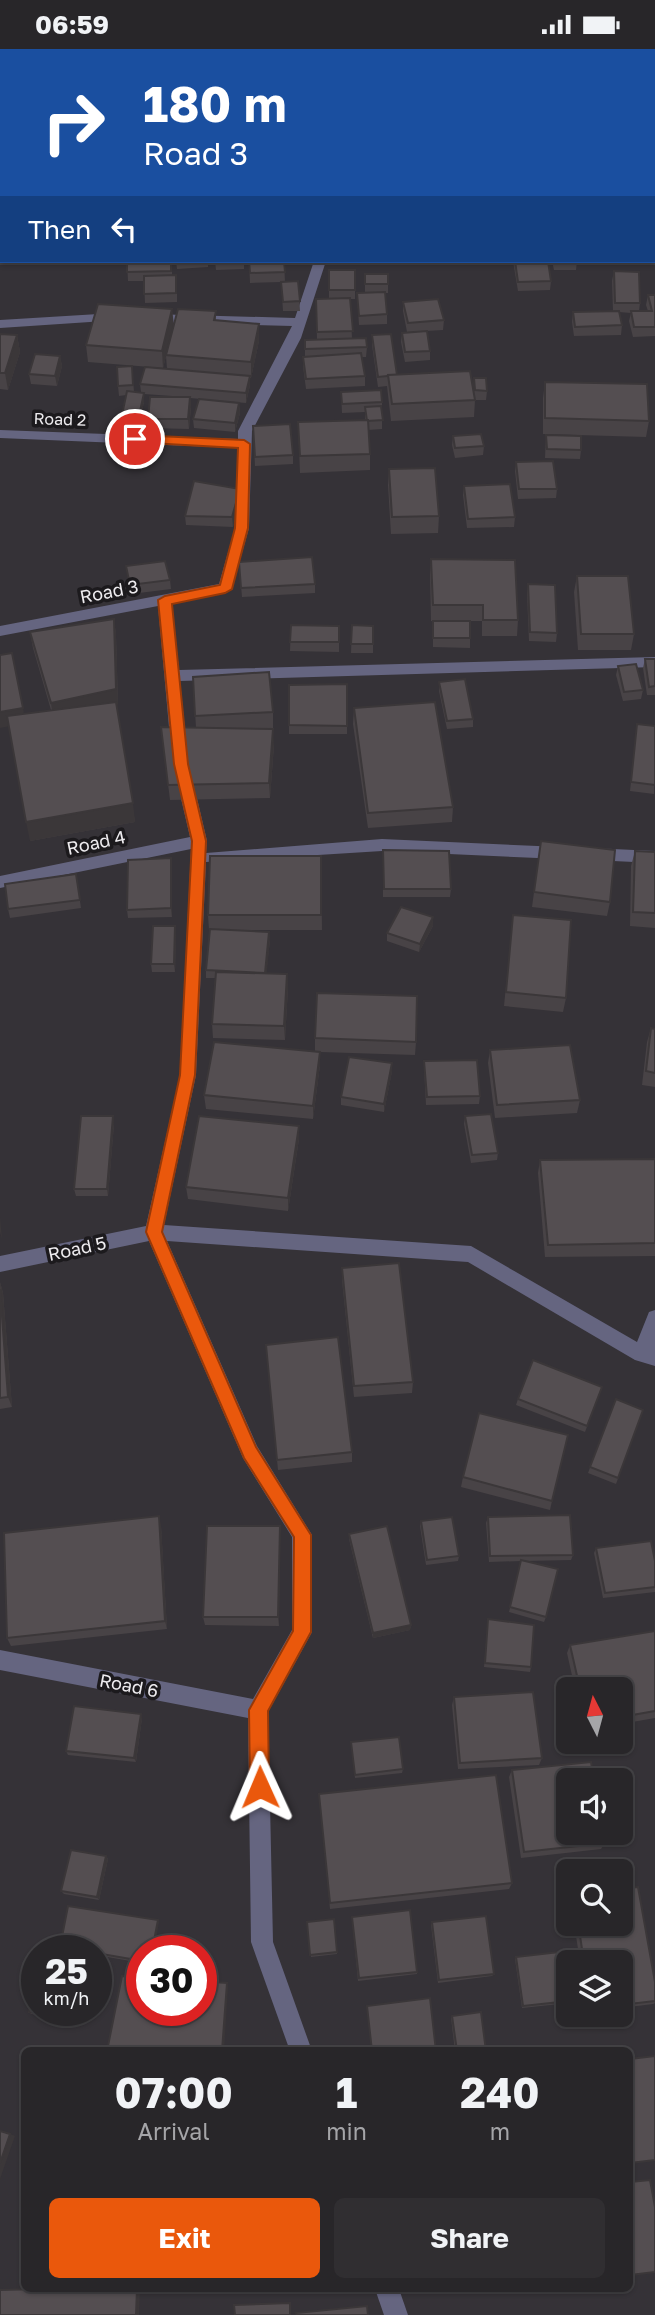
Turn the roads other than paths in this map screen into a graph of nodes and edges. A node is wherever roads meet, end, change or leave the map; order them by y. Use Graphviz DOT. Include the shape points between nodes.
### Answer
graph roads {
  1 [pos="319,263"];
  2 [pos="300,322"];
  3 [pos="0,324"];
  4 [pos="0,434"];
  5 [pos="244,444"];
  6 [pos="165,600"];
  7 [pos="0,631"];
  8 [pos="655,662"];
  9 [pos="172,676"];
  10 [pos="199,850"];
  11 [pos="655,857"];
  12 [pos="0,882"];
  13 [pos="154,1232"];
  14 [pos="0,1264"];
  15 [pos="655,1318"];
  16 [pos="648,1357"];
  17 [pos="0,1660"];
  18 [pos="258,1710"];
  19 [pos="300,2047"];
  20 [pos="388,2292"];
  21 [pos="396,2315"];
  1 -- 2 [label="street"];
  2 -- 3 [label="street" via="93,316"];
  2 -- 5 [label="street" via="245,431"];
  4 -- 5 [label="street, Road 2"];
  5 -- 6 [label="street, Road 3" via="242,528 225,589"];
  6 -- 7 [label="street, Road 3"];
  6 -- 9 [label="street"];
  8 -- 9 [label="street"];
  9 -- 10 [label="street" via="181,764"];
  10 -- 11 [label="street, Road 4" via="382,845"];
  10 -- 12 [label="street, Road 4"];
  10 -- 13 [label="street" via="188,1075"];
  13 -- 14 [label="street, Road 5"];
  13 -- 16 [label="street, Road 5" via="471,1254"];
  13 -- 18 [label="street" via="250,1452 302,1535 302,1632"];
  15 -- 16 [label="street"];
  17 -- 18 [label="street, Road 6"];
  18 -- 19 [label="street" via="262,1941"];
  20 -- 21 [label="street"];
}
